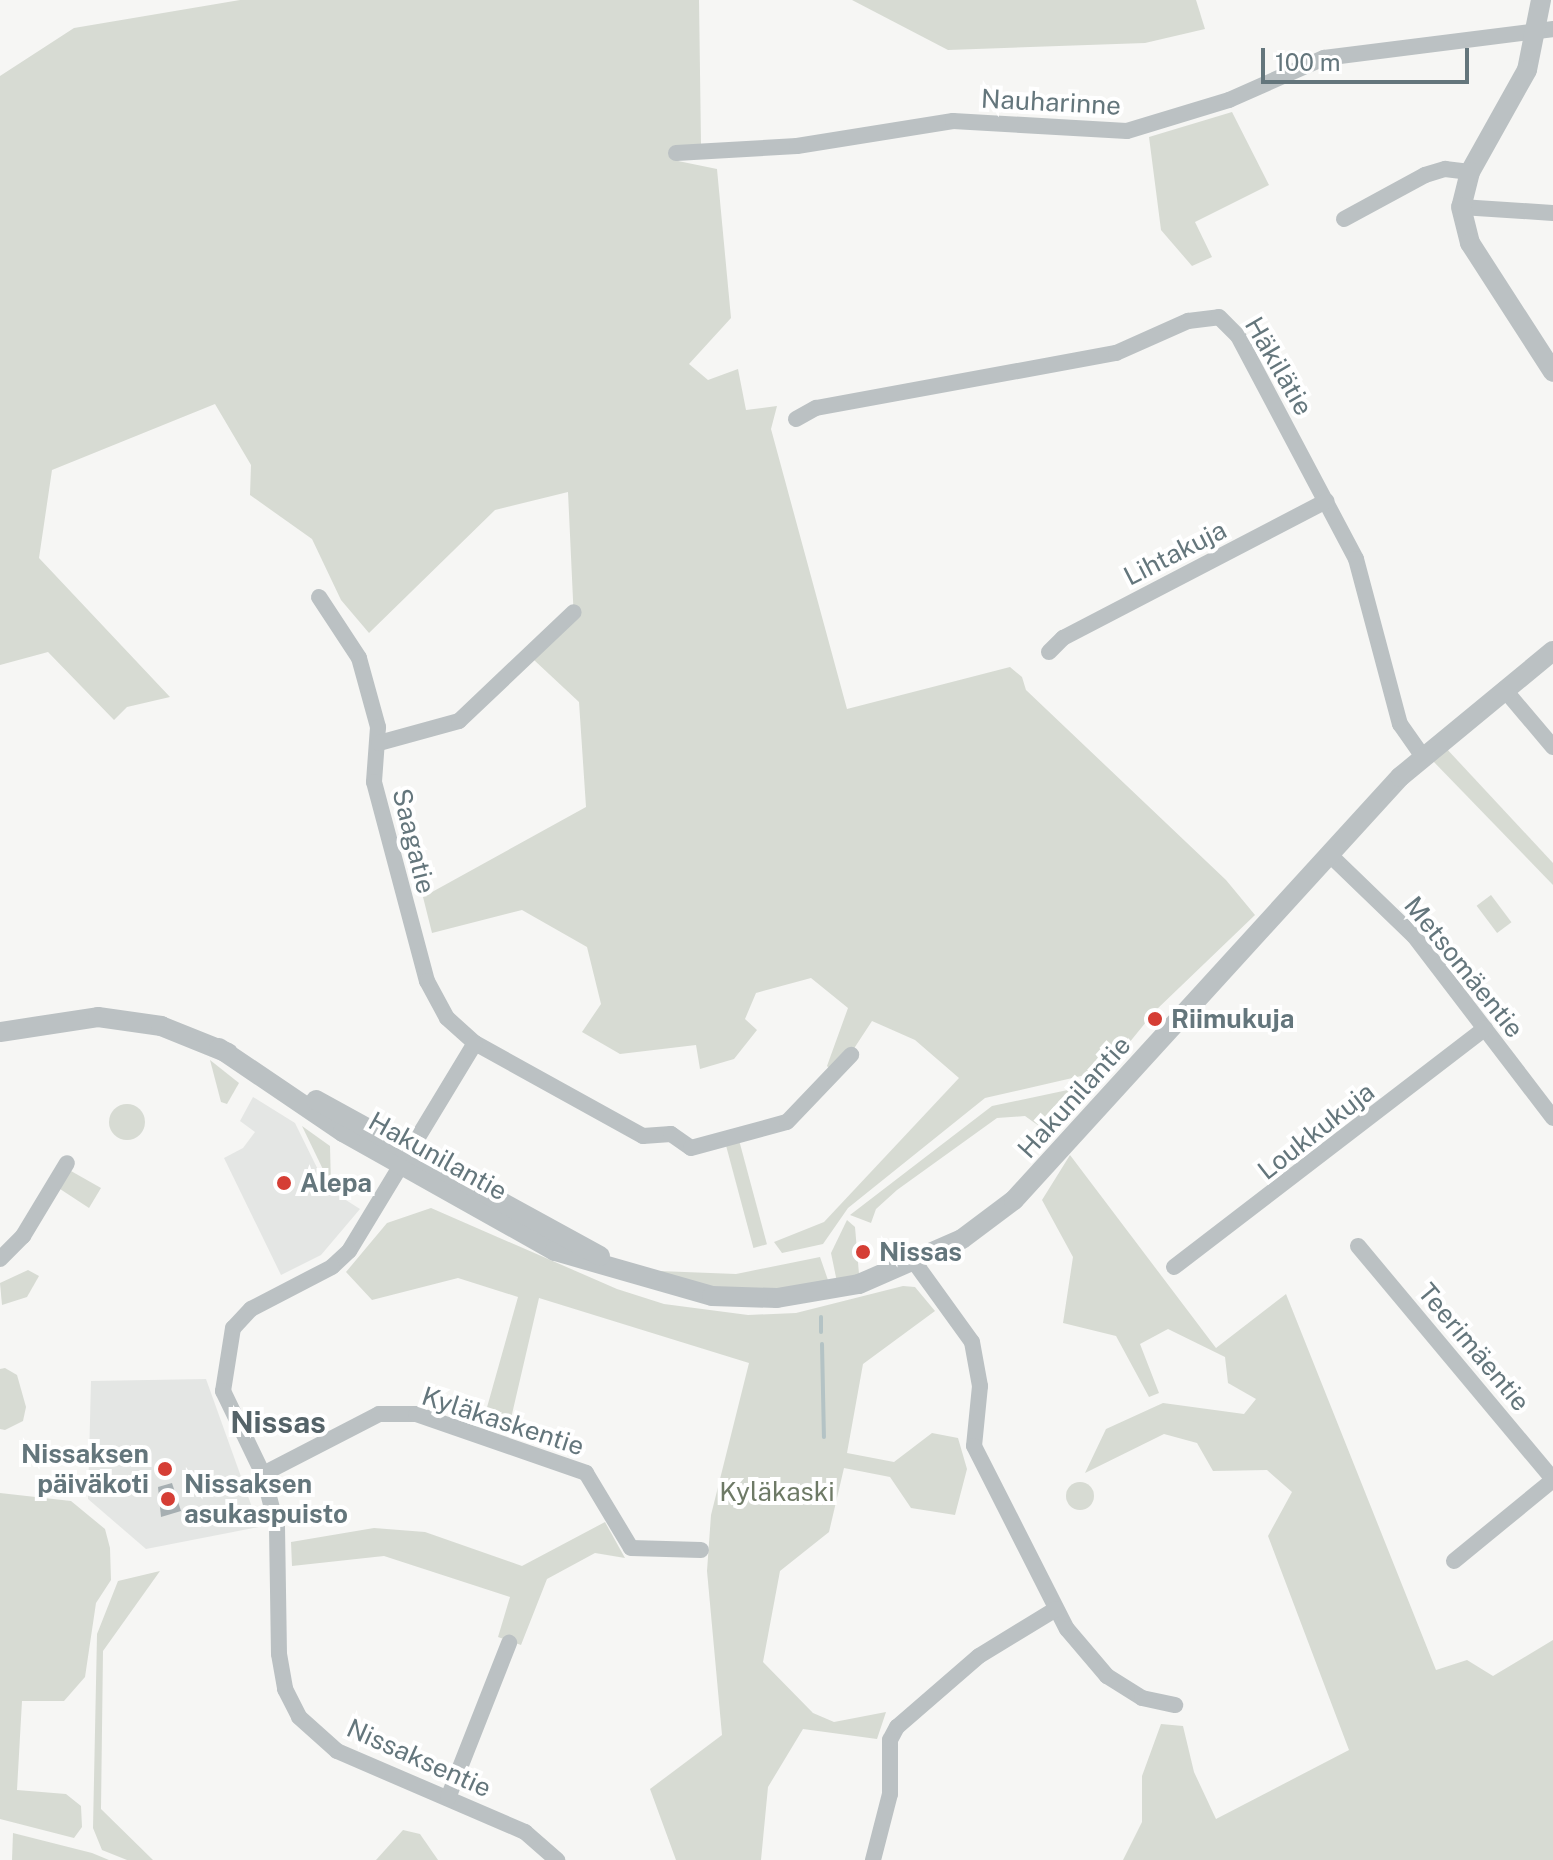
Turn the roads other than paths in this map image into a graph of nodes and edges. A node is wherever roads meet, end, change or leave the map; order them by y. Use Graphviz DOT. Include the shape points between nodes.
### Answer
graph roads {
  1 [pos="1541,0"];
  2 [pos="1546,28"];
  3 [pos="676,153"];
  4 [pos="1470,172"];
  5 [pos="1461,207"];
  6 [pos="1553,213"];
  7 [pos="1344,219"];
  8 [pos="1553,372"];
  9 [pos="796,419"];
  10 [pos="1326,501"];
  11 [pos="319,597"];
  12 [pos="574,612"];
  13 [pos="1553,651"];
  14 [pos="1049,652"];
  15 [pos="1504,689"];
  16 [pos="379,743"];
  17 [pos="1553,747"];
  18 [pos="1422,756"];
  19 [pos="1330,855"];
  20 [pos="1485,1028"];
  21 [pos="0,1032"];
  22 [pos="475,1043"];
  23 [pos="851,1055"];
  24 [pos="1553,1118"];
  25 [pos="407,1159"];
  26 [pos="67,1163"];
  27 [pos="1358,1246"];
  28 [pos="0,1259"];
  29 [pos="915,1263"];
  30 [pos="1174,1267"];
  31 [pos="263,1474"];
  32 [pos="1553,1479"];
  33 [pos="701,1550"];
  34 [pos="1454,1561"];
  35 [pos="1056,1609"];
  36 [pos="509,1643"];
  37 [pos="1175,1705"];
  38 [pos="448,1798"];
  39 [pos="557,1860"];
  40 [pos="873,1860"];
  1 -- 2 [label="street"];
  2 -- 3 [label="street, Nauharinne" via="1324,58 1229,100 1127,131 953,121 797,146"];
  2 -- 4 [label="street"];
  4 -- 5 [label="street"];
  4 -- 7 [label="street" via="1445,169 1425,175"];
  5 -- 6 [label="street"];
  5 -- 8 [label="street" via="1470,243"];
  9 -- 10 [label="street, Häkilätie" via="816,408 1116,353 1188,321 1219,317 1238,336"];
  10 -- 14 [label="street, Lihtakuja" via="1063,638"];
  10 -- 18 [label="street, Häkilätie" via="1356,559 1400,724"];
  11 -- 16 [label="street, Saagatie" via="359,658"];
  12 -- 16 [label="street" via="459,721"];
  13 -- 15 [label="street, Hakunilantie"];
  15 -- 17 [label="street"];
  15 -- 18 [label="street, Hakunilantie"];
  16 -- 22 [label="street, Saagatie" via="374,782 427,981 447,1018"];
  18 -- 19 [label="street, Hakunilantie"];
  19 -- 20 [label="street, Metsomäentie" via="1414,936"];
  19 -- 29 [label="street, Hakunilantie" via="1028,1187 962,1239"];
  20 -- 24 [label="street, Metsomäentie"];
  20 -- 30 [label="street, Loukkukuja"];
  21 -- 25 [label="street, Hakunilantie" via="98,1017 161,1026 219,1048"];
  22 -- 23 [label="street, Saagatie" via="643,1136 671,1134 691,1148 787,1122"];
  22 -- 25 [label="street"];
  25 -- 29 [label="street, Hakunilantie" via="555,1251 645,1281 712,1296 795,1297 859,1284"];
  25 -- 31 [label="street, Nissaksentie" via="349,1251 332,1267 251,1309 233,1328 223,1391"];
  26 -- 28 [label="street" via="23,1236"];
  27 -- 32 [label="street, Teerimäentie"];
  29 -- 35 [label="street" via="972,1342 980,1386 974,1446"];
  31 -- 33 [label="street, Kyläkaskentie" via="379,1414 416,1414 586,1473 631,1548"];
  31 -- 38 [label="street, Nissaksentie" via="277,1527 279,1654 285,1689 299,1717 337,1751"];
  32 -- 34 [label="street"];
  35 -- 37 [label="street" via="1079,1649 1107,1676 1142,1698"];
  35 -- 40 [label="street" via="979,1656 897,1727 890,1740 890,1794"];
  36 -- 38 [label="street"];
  38 -- 39 [label="street, Nissaksentie" via="525,1832"];
}
